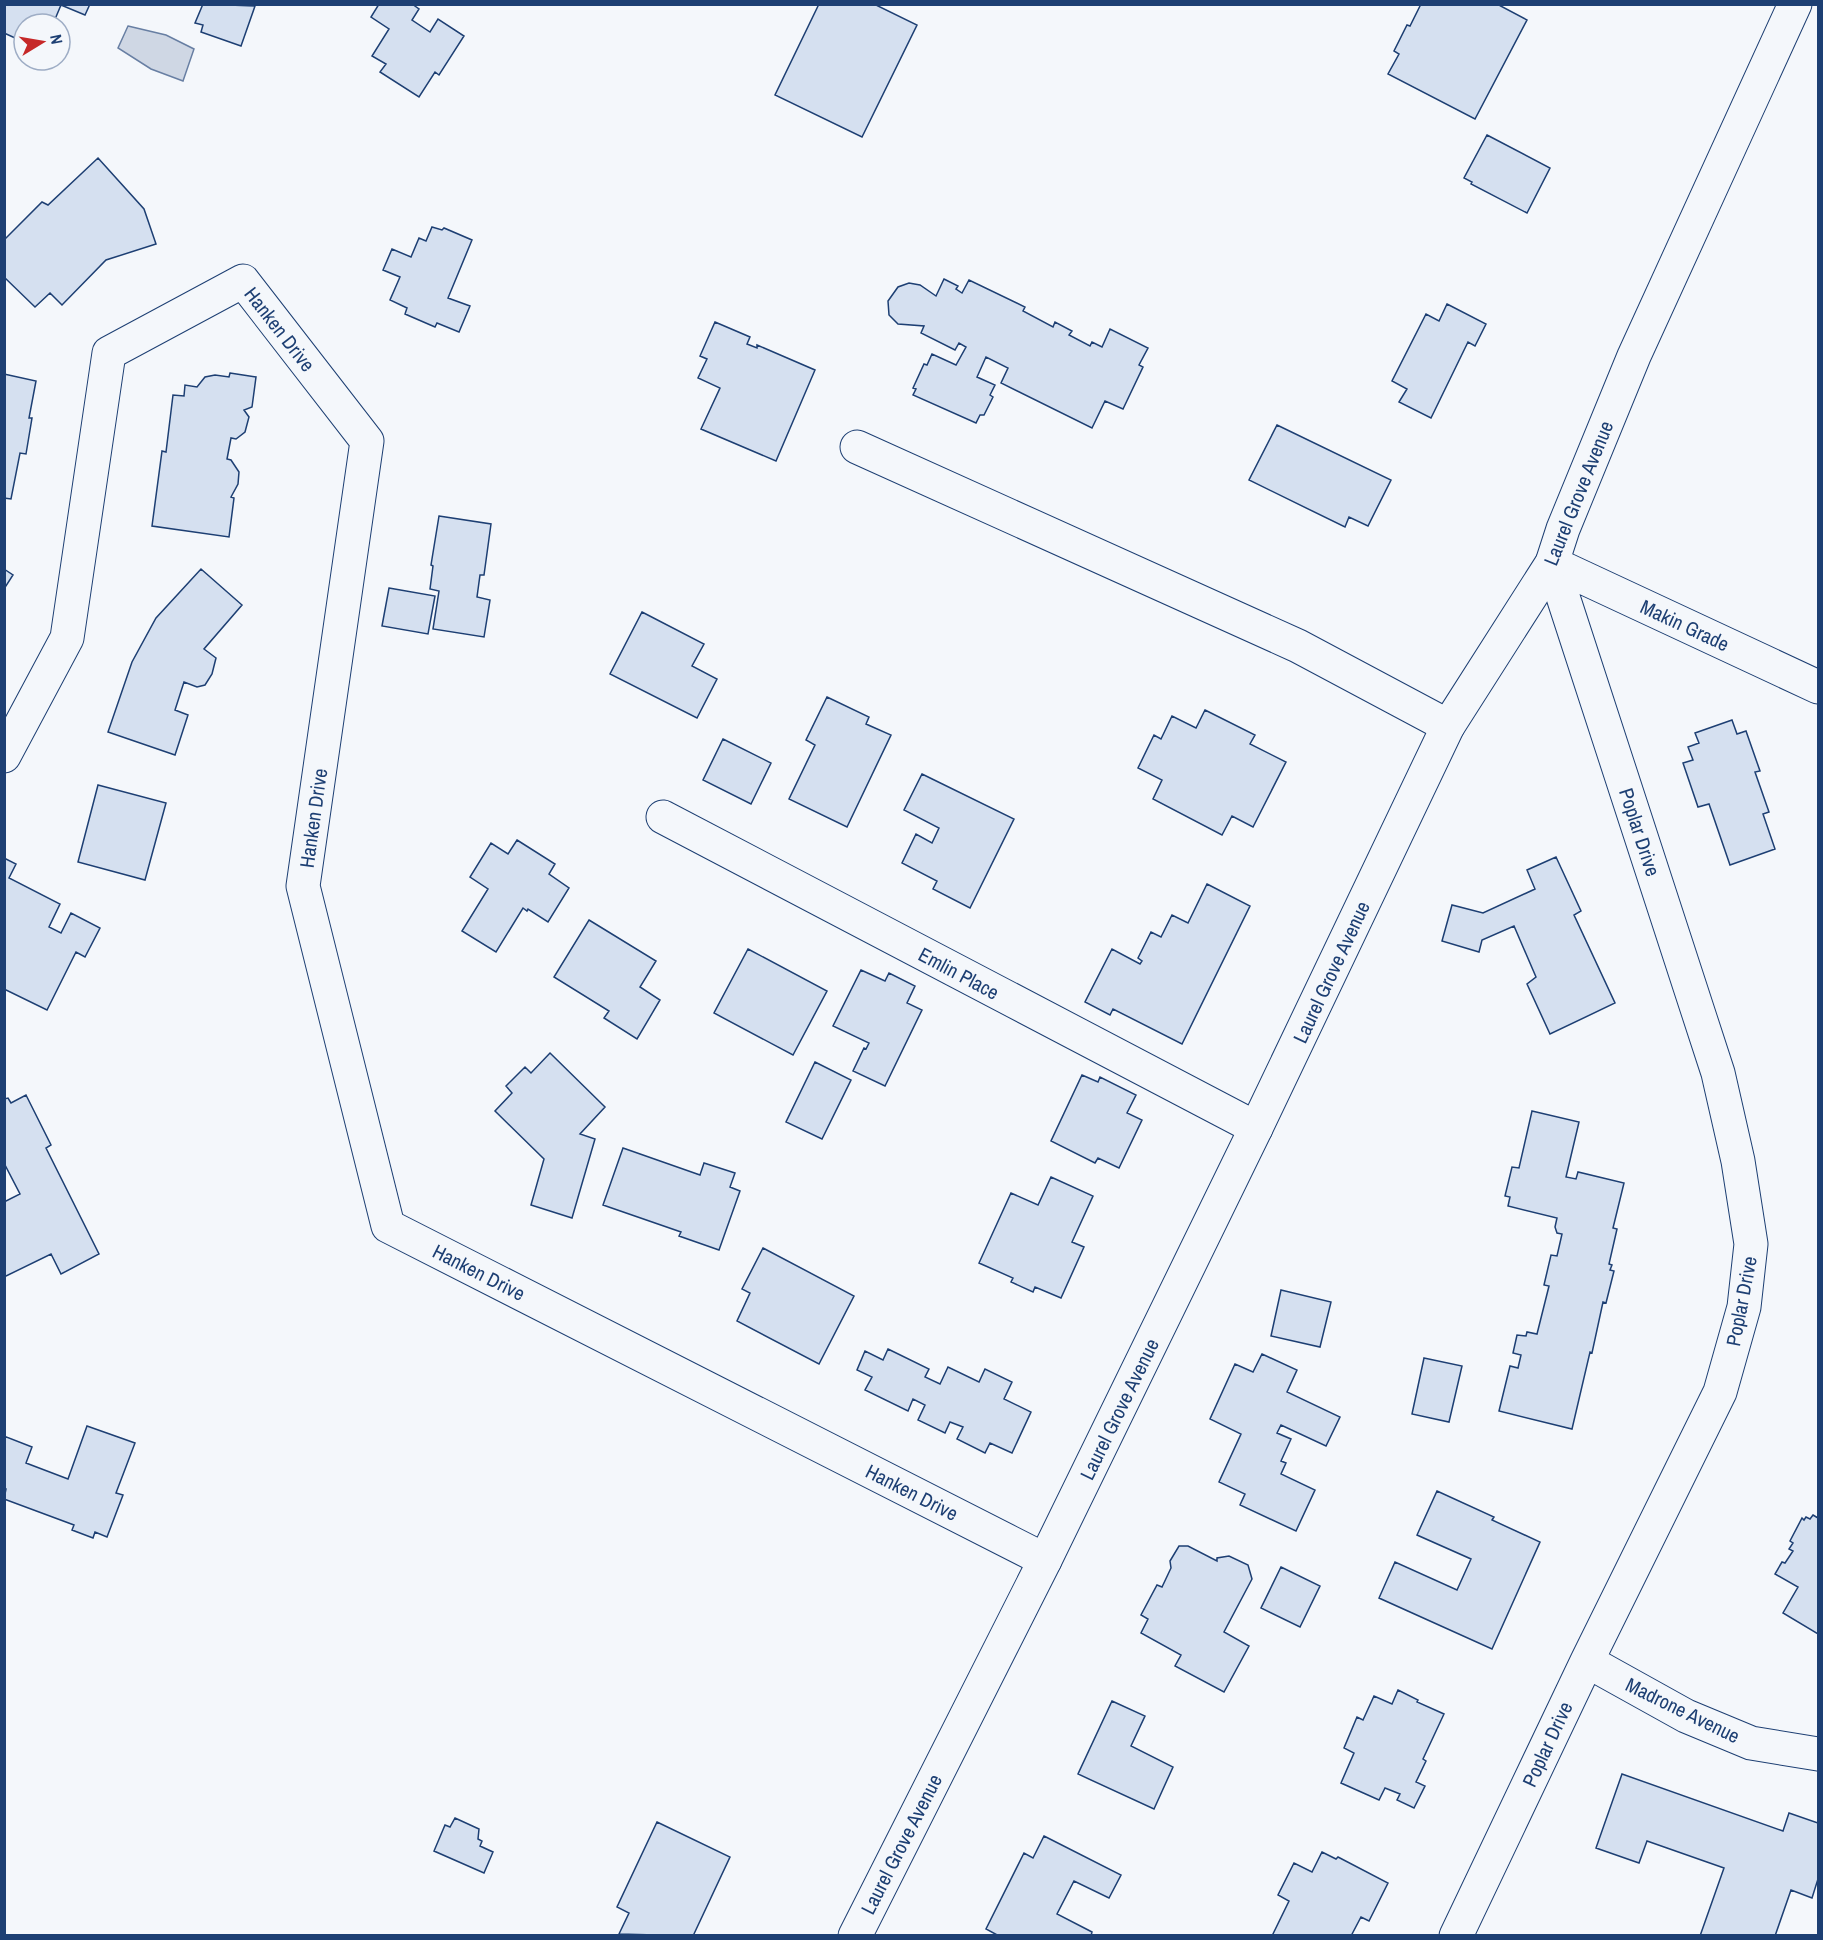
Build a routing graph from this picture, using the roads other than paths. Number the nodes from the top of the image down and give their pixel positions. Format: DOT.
graph roads {
  1 [pos="1795,4"];
  2 [pos="857,447"];
  3 [pos="1552,563"];
  4 [pos="1818,687"];
  5 [pos="1448,726"];
  6 [pos="4,756"];
  7 [pos="663,817"];
  8 [pos="1256,1128"];
  9 [pos="1045,1560"];
  10 [pos="1587,1661"];
  11 [pos="1818,1754"];
  12 [pos="855,1935"];
  13 [pos="1456,1935"];
  1 -- 3 [label="street, Laurel Grove Avenue"];
  2 -- 5 [label="street"];
  3 -- 4 [label="street, Makin Grade"];
  3 -- 5 [label="street, Laurel Grove Avenue"];
  3 -- 10 [label="street, Poplar Drive"];
  5 -- 8 [label="street, Laurel Grove Avenue"];
  6 -- 9 [label="street, Hanken Drive"];
  7 -- 8 [label="street, Emlin Place"];
  8 -- 9 [label="street, Laurel Grove Avenue"];
  9 -- 12 [label="street, Laurel Grove Avenue"];
  10 -- 11 [label="street, Madrone Avenue"];
  10 -- 13 [label="street, Poplar Drive"];
}
